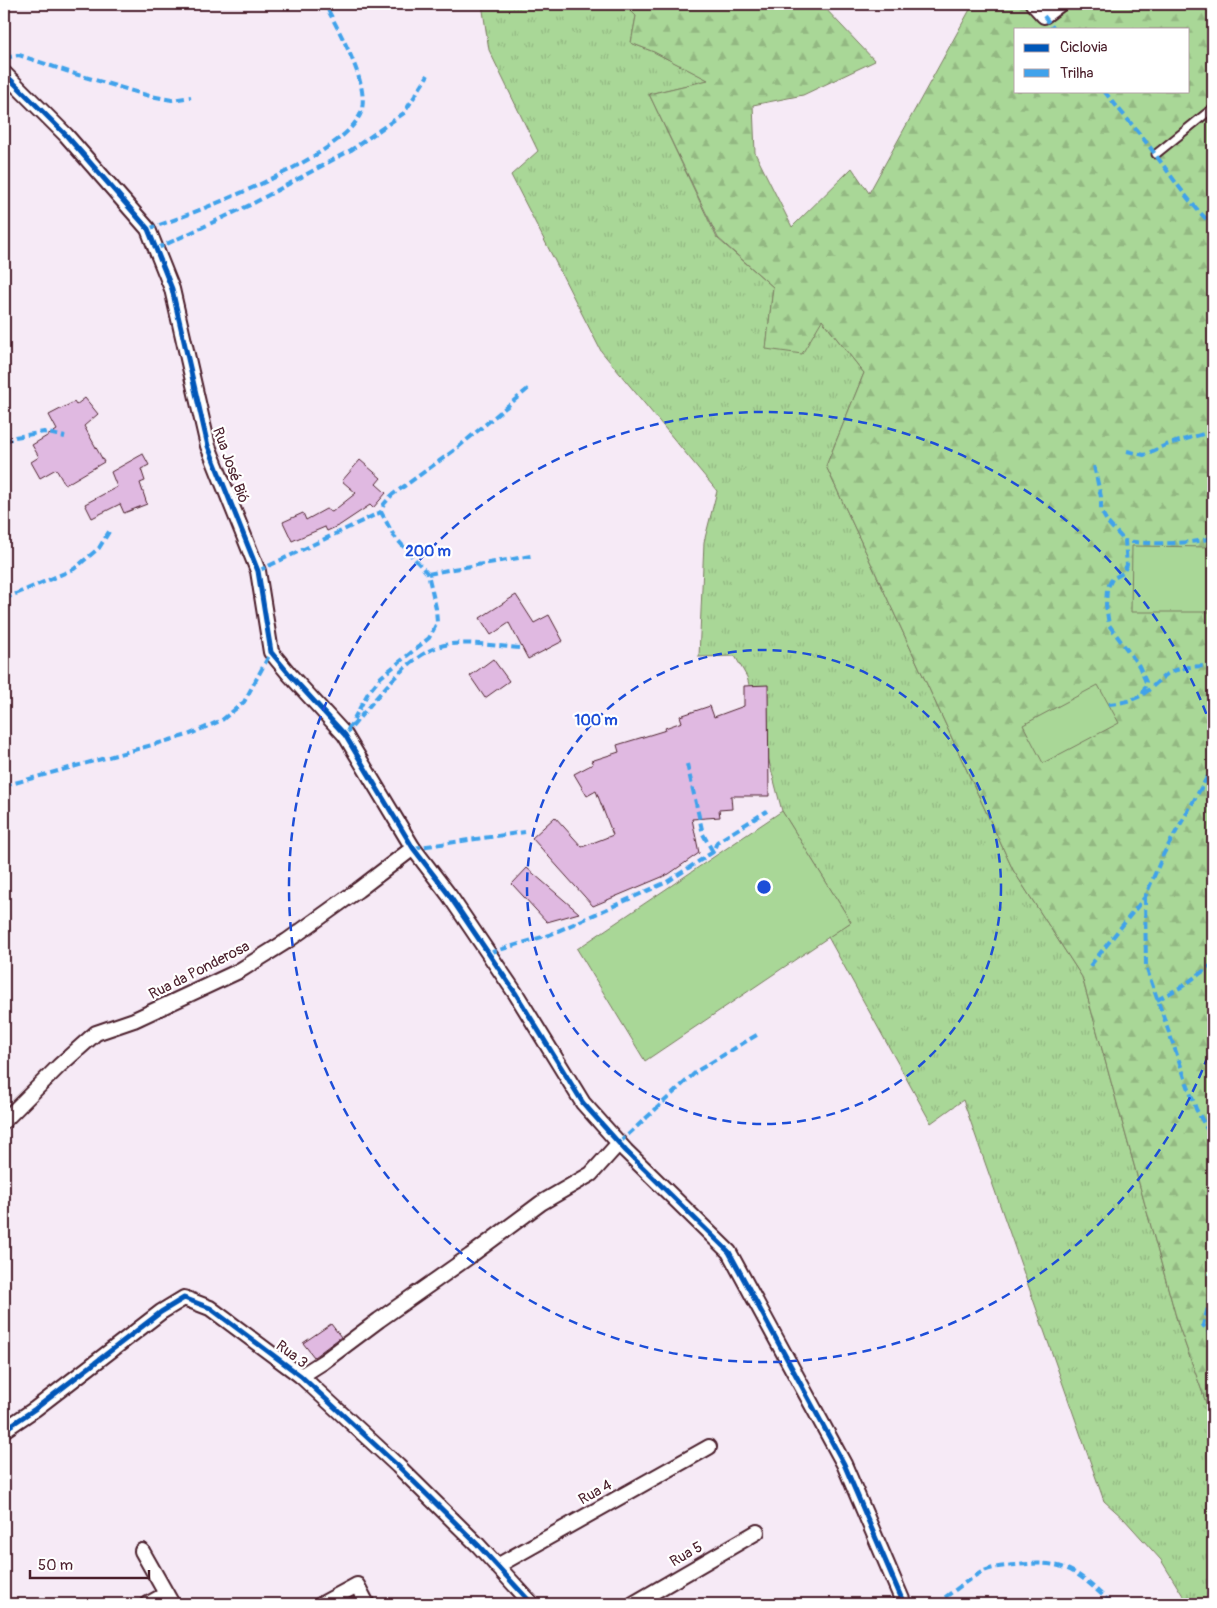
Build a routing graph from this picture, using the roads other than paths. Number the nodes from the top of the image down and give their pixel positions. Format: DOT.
graph roads {
  1 [pos="1033,4"];
  2 [pos="1060,4"];
  3 [pos="4,73"];
  4 [pos="1213,108"];
  5 [pos="1156,154"];
  6 [pos="413,848"];
  7 [pos="4,1121"];
  8 [pos="619,1143"];
  9 [pos="301,1376"];
  10 [pos="4,1430"];
  11 [pos="709,1447"];
  12 [pos="757,1532"];
  13 [pos="142,1551"];
  14 [pos="497,1566"];
  15 [pos="169,1599"];
  16 [pos="148,1604"];
  17 [pos="322,1604"];
  18 [pos="366,1604"];
  19 [pos="532,1604"];
  20 [pos="633,1604"];
  21 [pos="904,1604"];
  1 -- 2 [label="street"];
  3 -- 6 [label="street, Rua José Bió"];
  4 -- 5 [label="lane"];
  6 -- 7 [label="street, Rua da Ponderosa"];
  6 -- 8 [label="street, Rua José Bió"];
  8 -- 9 [label="street"];
  8 -- 21 [label="street, Rua José Bió"];
  9 -- 10 [label="street, Rua 3"];
  9 -- 14 [label="street, Rua 3"];
  11 -- 14 [label="street, Rua 4"];
  12 -- 20 [label="street, Rua 5"];
  13 -- 15 [label="street"];
  14 -- 19 [label="street, Rua 3"];
  15 -- 16 [label="street"];
  17 -- 18 [label="street"];
}
